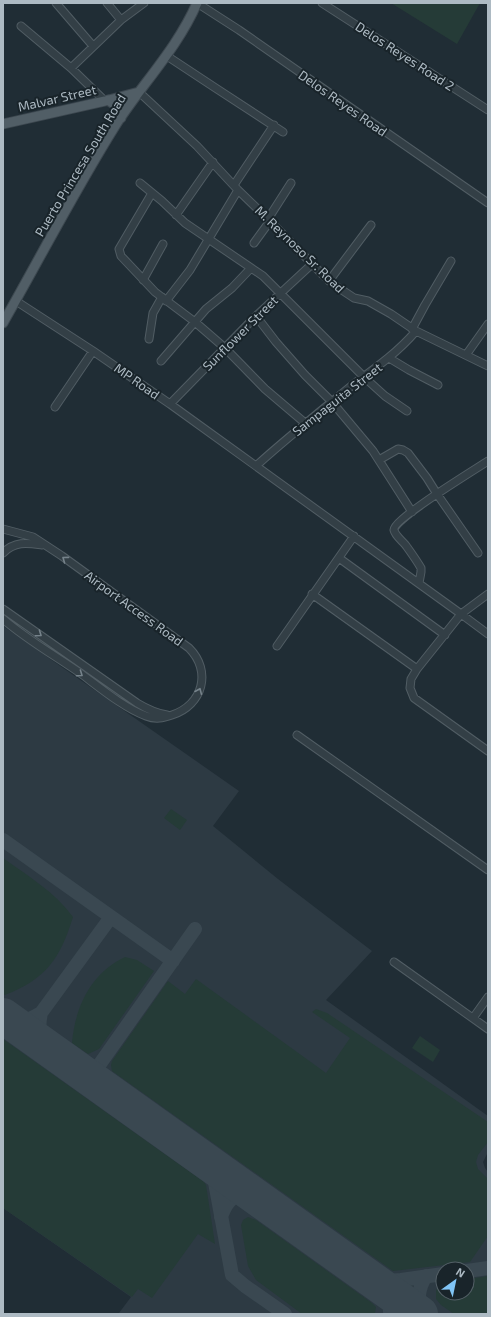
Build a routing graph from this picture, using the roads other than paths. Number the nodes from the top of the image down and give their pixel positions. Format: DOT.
graph roads {
  1 [pos="56,3"];
  2 [pos="107,3"];
  3 [pos="144,3"];
  4 [pos="197,3"];
  5 [pos="322,3"];
  6 [pos="121,20"];
  7 [pos="21,26"];
  8 [pos="93,46"];
  9 [pos="167,56"];
  10 [pos="71,68"];
  11 [pos="139,92"];
  12 [pos="106,100"];
  13 [pos="488,110"];
  14 [pos="121,118"];
  15 [pos="3,124"];
  16 [pos="274,125"];
  17 [pos="283,132"];
  18 [pos="212,162"];
  19 [pos="140,183"];
  20 [pos="291,183"];
  21 [pos="236,187"];
  22 [pos="152,193"];
  23 [pos="488,203"];
  24 [pos="176,215"];
  25 [pos="269,220"];
  26 [pos="371,225"];
  27 [pos="208,238"];
  28 [pos="254,242"];
  29 [pos="163,244"];
  30 [pos="450,261"];
  31 [pos="312,264"];
  32 [pos="251,268"];
  33 [pos="143,280"];
  34 [pos="329,281"];
  35 [pos="281,293"];
  36 [pos="164,299"];
  37 [pos="16,301"];
  38 [pos="256,316"];
  39 [pos="195,322"];
  40 [pos="3,324"];
  41 [pos="488,324"];
  42 [pos="414,330"];
  43 [pos="149,339"];
  44 [pos="225,348"];
  45 [pos="93,351"];
  46 [pos="466,355"];
  47 [pos="389,358"];
  48 [pos="161,361"];
  49 [pos="488,366"];
  50 [pos="364,377"];
  51 [pos="438,385"];
  52 [pos="332,402"];
  53 [pos="170,404"];
  54 [pos="55,407"];
  55 [pos="407,411"];
  56 [pos="305,423"];
  57 [pos="379,460"];
  58 [pos="488,461"];
  59 [pos="256,466"];
  60 [pos="437,494"];
  61 [pos="412,512"];
  62 [pos="3,529"];
  63 [pos="354,536"];
  64 [pos="46,546"];
  65 [pos="3,553"];
  66 [pos="478,553"];
  67 [pos="338,558"];
  68 [pos="419,583"];
  69 [pos="312,594"];
  70 [pos="488,594"];
  71 [pos="4,609"];
  72 [pos="461,614"];
  73 [pos="3,618"];
  74 [pos="488,634"];
  75 [pos="445,635"];
  76 [pos="277,646"];
  77 [pos="417,669"];
  78 [pos="171,715"];
  79 [pos="297,735"];
  80 [pos="488,752"];
  81 [pos="488,870"];
  82 [pos="394,962"];
  83 [pos="488,998"];
  84 [pos="473,1018"];
  85 [pos="488,1029"];
  1 -- 8 [label="street"];
  2 -- 6 [label="street"];
  3 -- 6 [label="street"];
  4 -- 9 [label="main road, Puerto Princesa South Road"];
  4 -- 23 [label="street, Delos Reyes Road"];
  5 -- 13 [label="street, Delos Reyes Road 2"];
  6 -- 8 [label="street"];
  7 -- 10 [label="street"];
  8 -- 10 [label="street"];
  9 -- 11 [label="main road, Puerto Princesa South Road"];
  9 -- 16 [label="street"];
  10 -- 12 [label="street"];
  11 -- 12 [label="main road, Malvar Street"];
  11 -- 14 [label="main road, Puerto Princesa South Road"];
  11 -- 18 [label="street, M. Reynoso Sr. Road"];
  12 -- 14 [label="main road"];
  12 -- 15 [label="main road, Malvar Street"];
  14 -- 37 [label="main road, Puerto Princesa South Road"];
  16 -- 17 [label="street"];
  16 -- 21 [label="street"];
  18 -- 21 [label="street, M. Reynoso Sr. Road"];
  18 -- 24 [label="street"];
  19 -- 22 [label="street"];
  20 -- 25 [label="street"];
  21 -- 25 [label="street, M. Reynoso Sr. Road"];
  21 -- 27 [label="street"];
  22 -- 24 [label="street"];
  22 -- 33 [label="street"];
  24 -- 27 [label="street"];
  25 -- 28 [label="street"];
  25 -- 31 [label="street, M. Reynoso Sr. Road"];
  26 -- 34 [label="street"];
  27 -- 32 [label="street"];
  27 -- 36 [label="street"];
  29 -- 33 [label="street"];
  30 -- 42 [label="street, Sampaguita Street"];
  31 -- 34 [label="street, M. Reynoso Sr. Road"];
  31 -- 35 [label="street, Sunflower Street"];
  32 -- 35 [label="street"];
  32 -- 39 [label="street"];
  33 -- 36 [label="street"];
  34 -- 42 [label="street, M. Reynoso Sr. Road"];
  35 -- 38 [label="street, Sunflower Street"];
  35 -- 50 [label="street"];
  36 -- 39 [label="street"];
  36 -- 43 [label="street"];
  37 -- 40 [label="main road, Puerto Princesa South Road"];
  37 -- 45 [label="street, MP Road"];
  38 -- 44 [label="street, Sunflower Street"];
  38 -- 52 [label="street"];
  39 -- 44 [label="street"];
  39 -- 48 [label="street"];
  41 -- 46 [label="street"];
  42 -- 46 [label="street, M. Reynoso Sr. Road"];
  42 -- 47 [label="street, Sampaguita Street"];
  44 -- 53 [label="street, Sunflower Street"];
  44 -- 56 [label="street"];
  45 -- 53 [label="street, MP Road"];
  45 -- 54 [label="street"];
  46 -- 49 [label="street, M. Reynoso Sr. Road"];
  47 -- 50 [label="street, Sampaguita Street"];
  47 -- 51 [label="street"];
  50 -- 52 [label="street, Sampaguita Street"];
  50 -- 55 [label="street"];
  52 -- 56 [label="street, Sampaguita Street"];
  52 -- 57 [label="street"];
  53 -- 59 [label="street, MP Road"];
  56 -- 59 [label="street, Sampaguita Street"];
  57 -- 60 [label="street"];
  57 -- 61 [label="street"];
  58 -- 60 [label="street"];
  59 -- 63 [label="street, MP Road"];
  60 -- 61 [label="street"];
  60 -- 66 [label="street"];
  61 -- 68 [label="street"];
  62 -- 64 [label="street, Airport Access Road"];
  63 -- 67 [label="street"];
  63 -- 68 [label="street, MP Road"];
  64 -- 65 [label="street"];
  78 -- 64 [label="street, Airport Access Road, one-way"];
  67 -- 69 [label="street"];
  67 -- 75 [label="street"];
  68 -- 72 [label="street, MP Road"];
  69 -- 76 [label="street"];
  69 -- 77 [label="street"];
  70 -- 72 [label="street"];
  71 -- 78 [label="street, one-way"];
  72 -- 74 [label="street, MP Road"];
  72 -- 75 [label="street"];
  73 -- 78 [label="street, Airport Access Road, one-way"];
  75 -- 77 [label="street"];
  77 -- 80 [label="street"];
  79 -- 81 [label="street"];
  82 -- 84 [label="street"];
  83 -- 84 [label="street"];
  84 -- 85 [label="street"];
}
